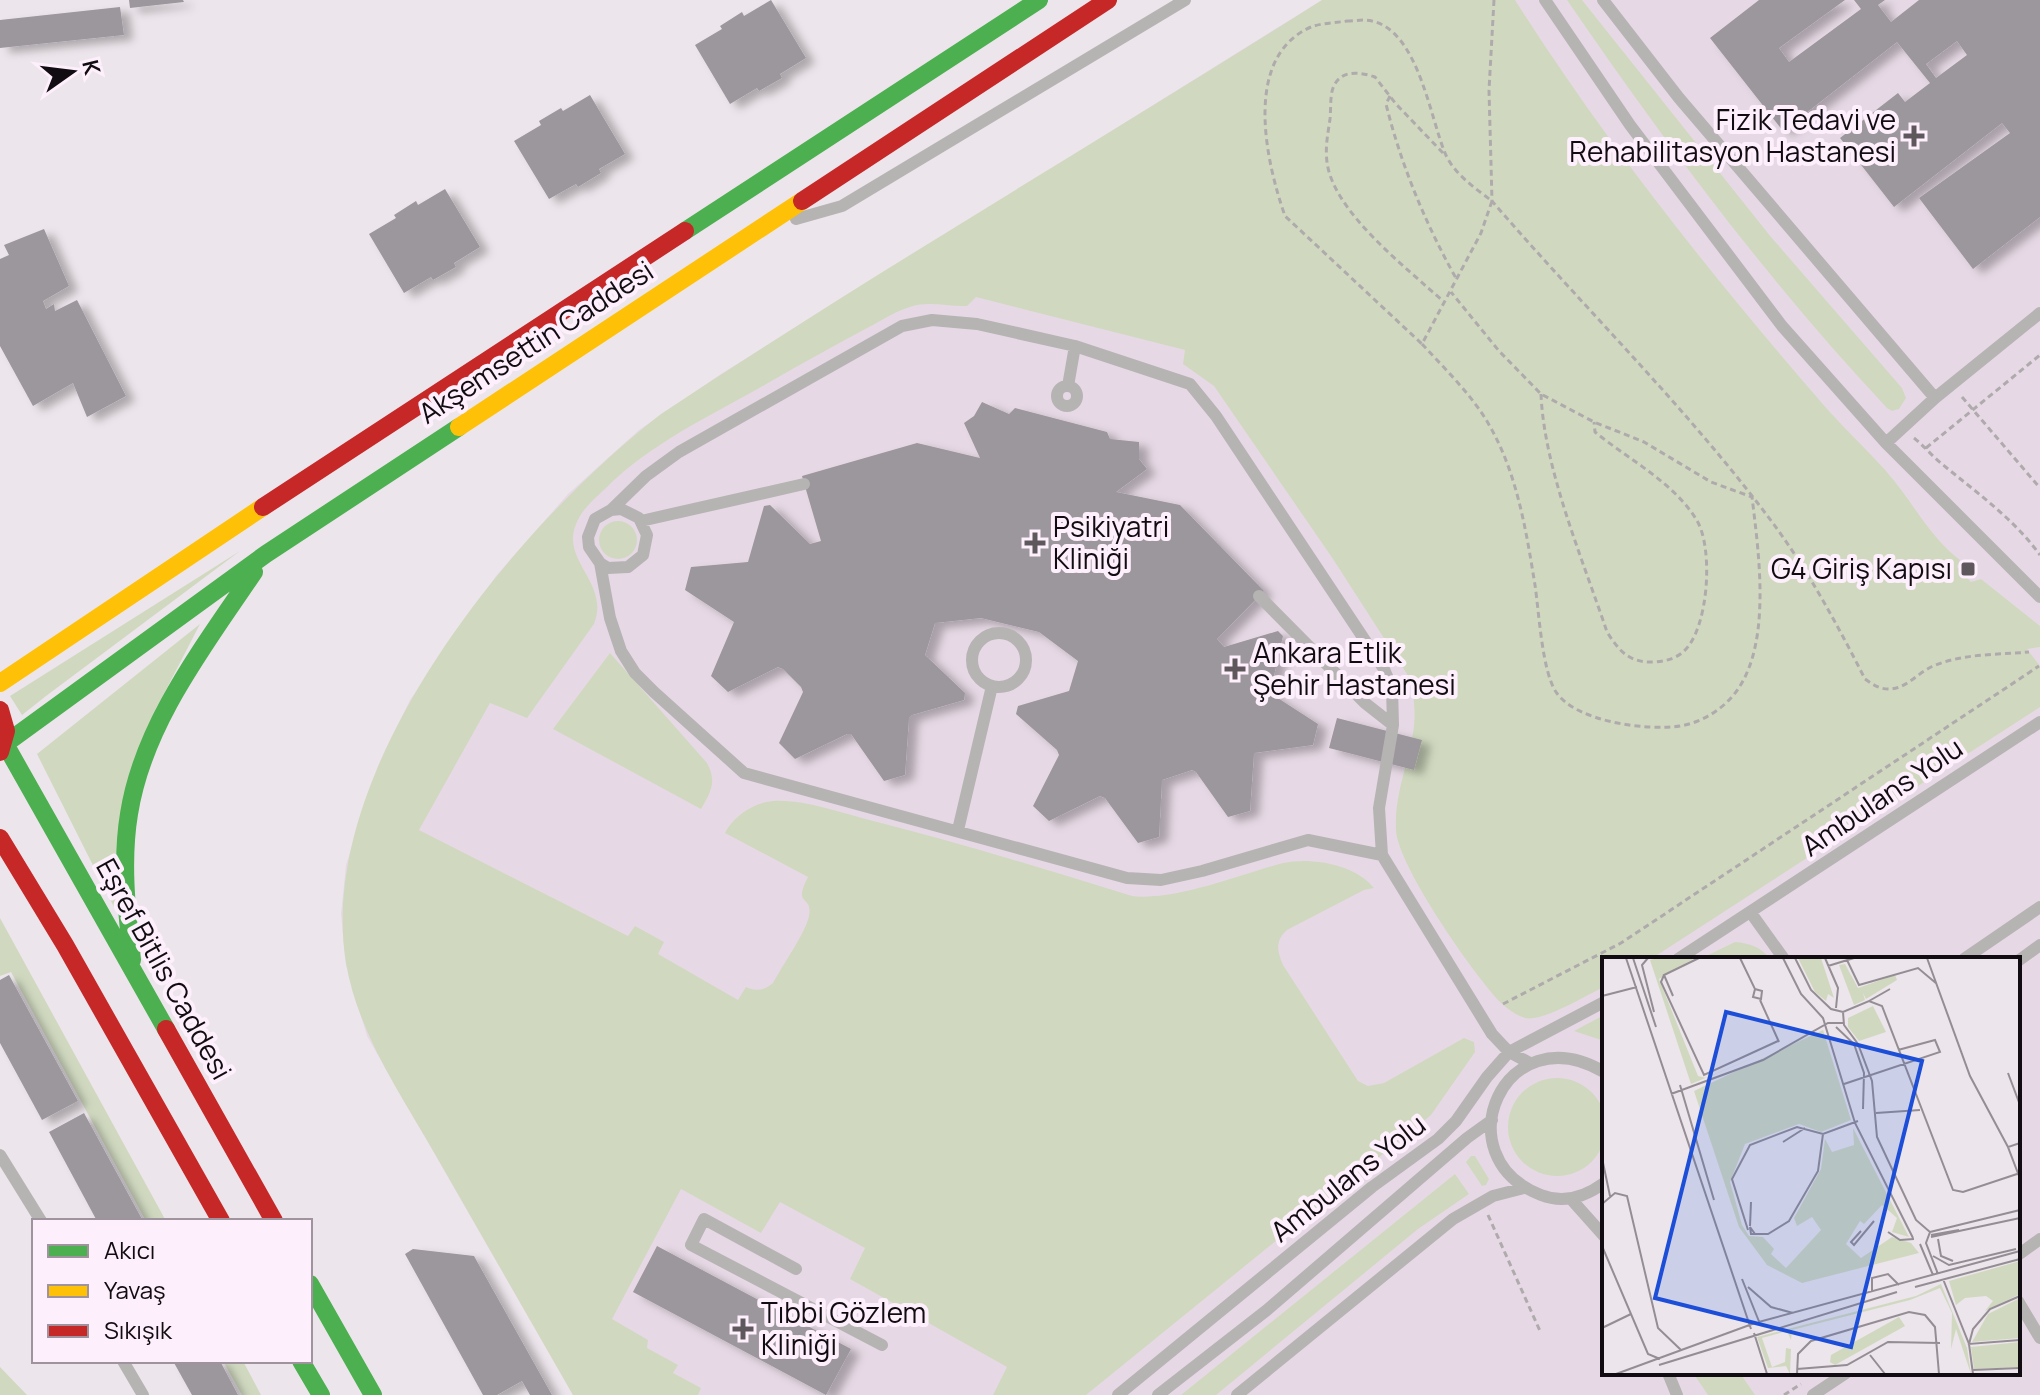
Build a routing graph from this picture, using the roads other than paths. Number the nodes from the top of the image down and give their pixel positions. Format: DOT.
graph roads {
  1 [pos="1039,0"];
  2 [pos="1108,0"];
  3 [pos="1185,0"];
  4 [pos="1545,0"];
  5 [pos="1603,0"];
  6 [pos="758,229"];
  7 [pos="2040,313"];
  8 [pos="1075,346"];
  9 [pos="1068,386"];
  10 [pos="1935,398"];
  11 [pos="1886,443"];
  12 [pos="804,484"];
  13 [pos="611,510"];
  14 [pos="641,521"];
  15 [pos="266,554"];
  16 [pos="600,563"];
  17 [pos="1259,596"];
  18 [pos="2040,597"];
  19 [pos="0,683"];
  20 [pos="992,686"];
  21 [pos="0,710"];
  22 [pos="2040,722"];
  23 [pos="1393,725"];
  24 [pos="2,748"];
  25 [pos="958,830"];
  26 [pos="0,838"];
  27 [pos="1382,855"];
  28 [pos="2040,907"];
  29 [pos="1751,913"];
  30 [pos="2040,945"];
  31 [pos="1681,957"];
  32 [pos="1783,957"];
  33 [pos="1967,957"];
  34 [pos="2020,960"];
  35 [pos="133,972"];
  36 [pos="1602,1003"];
  37 [pos="1509,1052"];
  38 [pos="1530,1063"];
  39 [pos="1602,1071"];
  40 [pos="1492,1120"];
  41 [pos="0,1155"];
  42 [pos="1602,1184"];
  43 [pos="1524,1188"];
  44 [pos="1571,1199"];
  45 [pos="40,1219"];
  46 [pos="220,1219"];
  47 [pos="273,1219"];
  48 [pos="1602,1234"];
  49 [pos="2040,1239"];
  50 [pos="2020,1254"];
  51 [pos="796,1269"];
  52 [pos="312,1288"];
  53 [pos="2020,1304"];
  54 [pos="2040,1338"];
  55 [pos="882,1345"];
  56 [pos="124,1363"];
  57 [pos="302,1363"];
  58 [pos="1669,1375"];
  59 [pos="1843,1375"];
  60 [pos="143,1395"];
  61 [pos="321,1395"];
  62 [pos="373,1395"];
  63 [pos="1118,1395"];
  64 [pos="1158,1395"];
  65 [pos="1237,1395"];
  66 [pos="1677,1395"];
  67 [pos="1813,1395"];
  1 -- 19 [label="main road, Akşemsettin Caddesi"];
  2 -- 6 [label="main road, Akşemsettin Caddesi"];
  3 -- 6 [label="lane"];
  4 -- 11 [label="lane"];
  5 -- 10 [label="lane"];
  6 -- 15 [label="main road, Akşemsettin Caddesi"];
  7 -- 10 [label="lane"];
  8 -- 9 [label="lane"];
  8 -- 13 [label="lane"];
  8 -- 23 [label="lane"];
  10 -- 11 [label="lane"];
  11 -- 18 [label="lane"];
  12 -- 14 [label="lane"];
  13 -- 14 [label="lane"];
  13 -- 16 [label="lane"];
  14 -- 16 [label="lane"];
  15 -- 24 [label="main road, Akşemsettin Caddesi"];
  15 -- 35 [label="main road"];
  16 -- 25 [label="lane"];
  17 -- 23 [label="lane"];
  20 -- 20 [label="lane"];
  20 -- 25 [label="lane"];
  21 -- 24 [label="main road, Eşref Bitlis Caddesi"];
  22 -- 29 [label="lane, Ambulans Yolu"];
  23 -- 27 [label="lane"];
  24 -- 35 [label="main road, Eşref Bitlis Caddesi"];
  25 -- 27 [label="lane"];
  26 -- 46 [label="main road"];
  27 -- 37 [label="lane"];
  28 -- 33 [label="lane"];
  29 -- 31 [label="lane, Ambulans Yolu"];
  29 -- 32 [label="lane"];
  30 -- 34 [label="lane"];
  35 -- 47 [label="main road, Eşref Bitlis Caddesi"];
  36 -- 37 [label="lane, Ambulans Yolu"];
  37 -- 38 [label="lane"];
  37 -- 63 [label="lane, Ambulans Yolu"];
  38 -- 39 [label="lane"];
  38 -- 40 [label="lane"];
  40 -- 43 [label="lane"];
  40 -- 64 [label="lane"];
  41 -- 45 [label="lane"];
  42 -- 44 [label="lane"];
  43 -- 44 [label="lane"];
  43 -- 65 [label="lane"];
  44 -- 48 [label="lane"];
  49 -- 50 [label="lane"];
  51 -- 55 [label="lane"];
  52 -- 62 [label="main road"];
  53 -- 54 [label="lane"];
  56 -- 60 [label="lane"];
  57 -- 61 [label="main road"];
  58 -- 66 [label="lane"];
  59 -- 67 [label="lane"];
}
